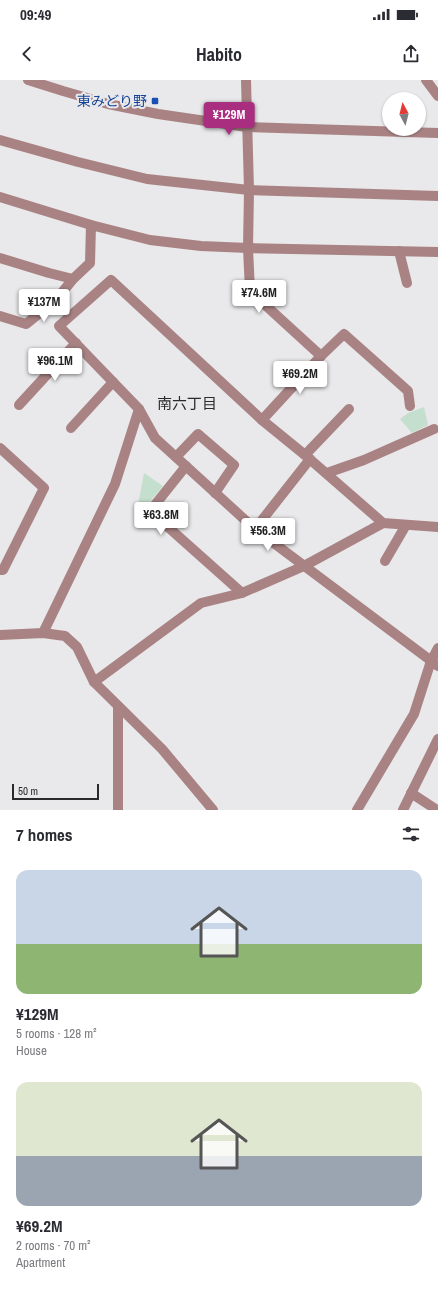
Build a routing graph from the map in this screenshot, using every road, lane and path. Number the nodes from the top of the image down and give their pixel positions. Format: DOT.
graph roads {
  1 [pos="28,80"];
  2 [pos="246,80"];
  3 [pos="426,80"];
  4 [pos="438,96"];
  5 [pos="247,127"];
  6 [pos="438,133"];
  7 [pos="0,140"];
  8 [pos="249,190"];
  9 [pos="438,196"];
  10 [pos="0,197"];
  11 [pos="91,225"];
  12 [pos="248,248"];
  13 [pos="399,251"];
  14 [pos="438,252"];
  15 [pos="0,258"];
  16 [pos="73,279"];
  17 [pos="407,283"];
  18 [pos="0,316"];
  19 [pos="76,343"];
  20 [pos="321,356"];
  21 [pos="113,382"];
  22 [pos="18,405"];
  23 [pos="410,406"];
  24 [pos="139,409"];
  25 [pos="349,409"];
  26 [pos="262,420"];
  27 [pos="71,428"];
  28 [pos="434,429"];
  29 [pos="0,448"];
  30 [pos="176,457"];
  31 [pos="308,457"];
  32 [pos="186,466"];
  33 [pos="326,473"];
  34 [pos="215,493"];
  35 [pos="383,523"];
  36 [pos="406,525"];
  37 [pos="438,527"];
  38 [pos="255,529"];
  39 [pos="385,561"];
  40 [pos="304,566"];
  41 [pos="0,570"];
  42 [pos="242,593"];
  43 [pos="43,633"];
  44 [pos="0,635"];
  45 [pos="438,648"];
  46 [pos="435,664"];
  47 [pos="94,682"];
  48 [pos="118,706"];
  49 [pos="438,739"];
  50 [pos="411,793"];
  51 [pos="118,810"];
  52 [pos="214,810"];
  53 [pos="357,810"];
  54 [pos="403,810"];
  55 [pos="437,810"];
  1 -- 5 [label="street"];
  2 -- 5 [label="street"];
  3 -- 4 [label="street"];
  5 -- 6 [label="street"];
  5 -- 8 [label="street"];
  7 -- 8 [label="street"];
  8 -- 9 [label="street"];
  8 -- 12 [label="street"];
  10 -- 11 [label="street"];
  11 -- 12 [label="street"];
  11 -- 16 [label="street"];
  12 -- 13 [label="street"];
  12 -- 20 [label="street"];
  13 -- 14 [label="street"];
  13 -- 17 [label="street"];
  15 -- 16 [label="street"];
  16 -- 18 [label="street"];
  19 -- 21 [label="street"];
  19 -- 22 [label="street"];
  19 -- 26 [label="street"];
  20 -- 23 [label="street"];
  20 -- 26 [label="street"];
  21 -- 24 [label="street"];
  21 -- 27 [label="street"];
  24 -- 30 [label="street"];
  24 -- 43 [label="street"];
  25 -- 31 [label="street"];
  26 -- 31 [label="street"];
  28 -- 33 [label="street"];
  29 -- 41 [label="street"];
  30 -- 32 [label="street"];
  30 -- 34 [label="street"];
  31 -- 33 [label="street"];
  31 -- 38 [label="street"];
  32 -- 34 [label="street"];
  32 -- 42 [label="street"];
  33 -- 35 [label="street"];
  34 -- 38 [label="street"];
  35 -- 36 [label="street"];
  35 -- 40 [label="street"];
  36 -- 37 [label="street"];
  36 -- 39 [label="street"];
  38 -- 40 [label="street"];
  40 -- 42 [label="street"];
  40 -- 46 [label="street"];
  42 -- 47 [label="street"];
  43 -- 44 [label="street"];
  43 -- 47 [label="street"];
  45 -- 46 [label="street"];
  46 -- 53 [label="street"];
  47 -- 48 [label="street"];
  48 -- 51 [label="street"];
  48 -- 52 [label="street"];
  49 -- 50 [label="street"];
  50 -- 54 [label="street"];
  50 -- 55 [label="street"];
}
